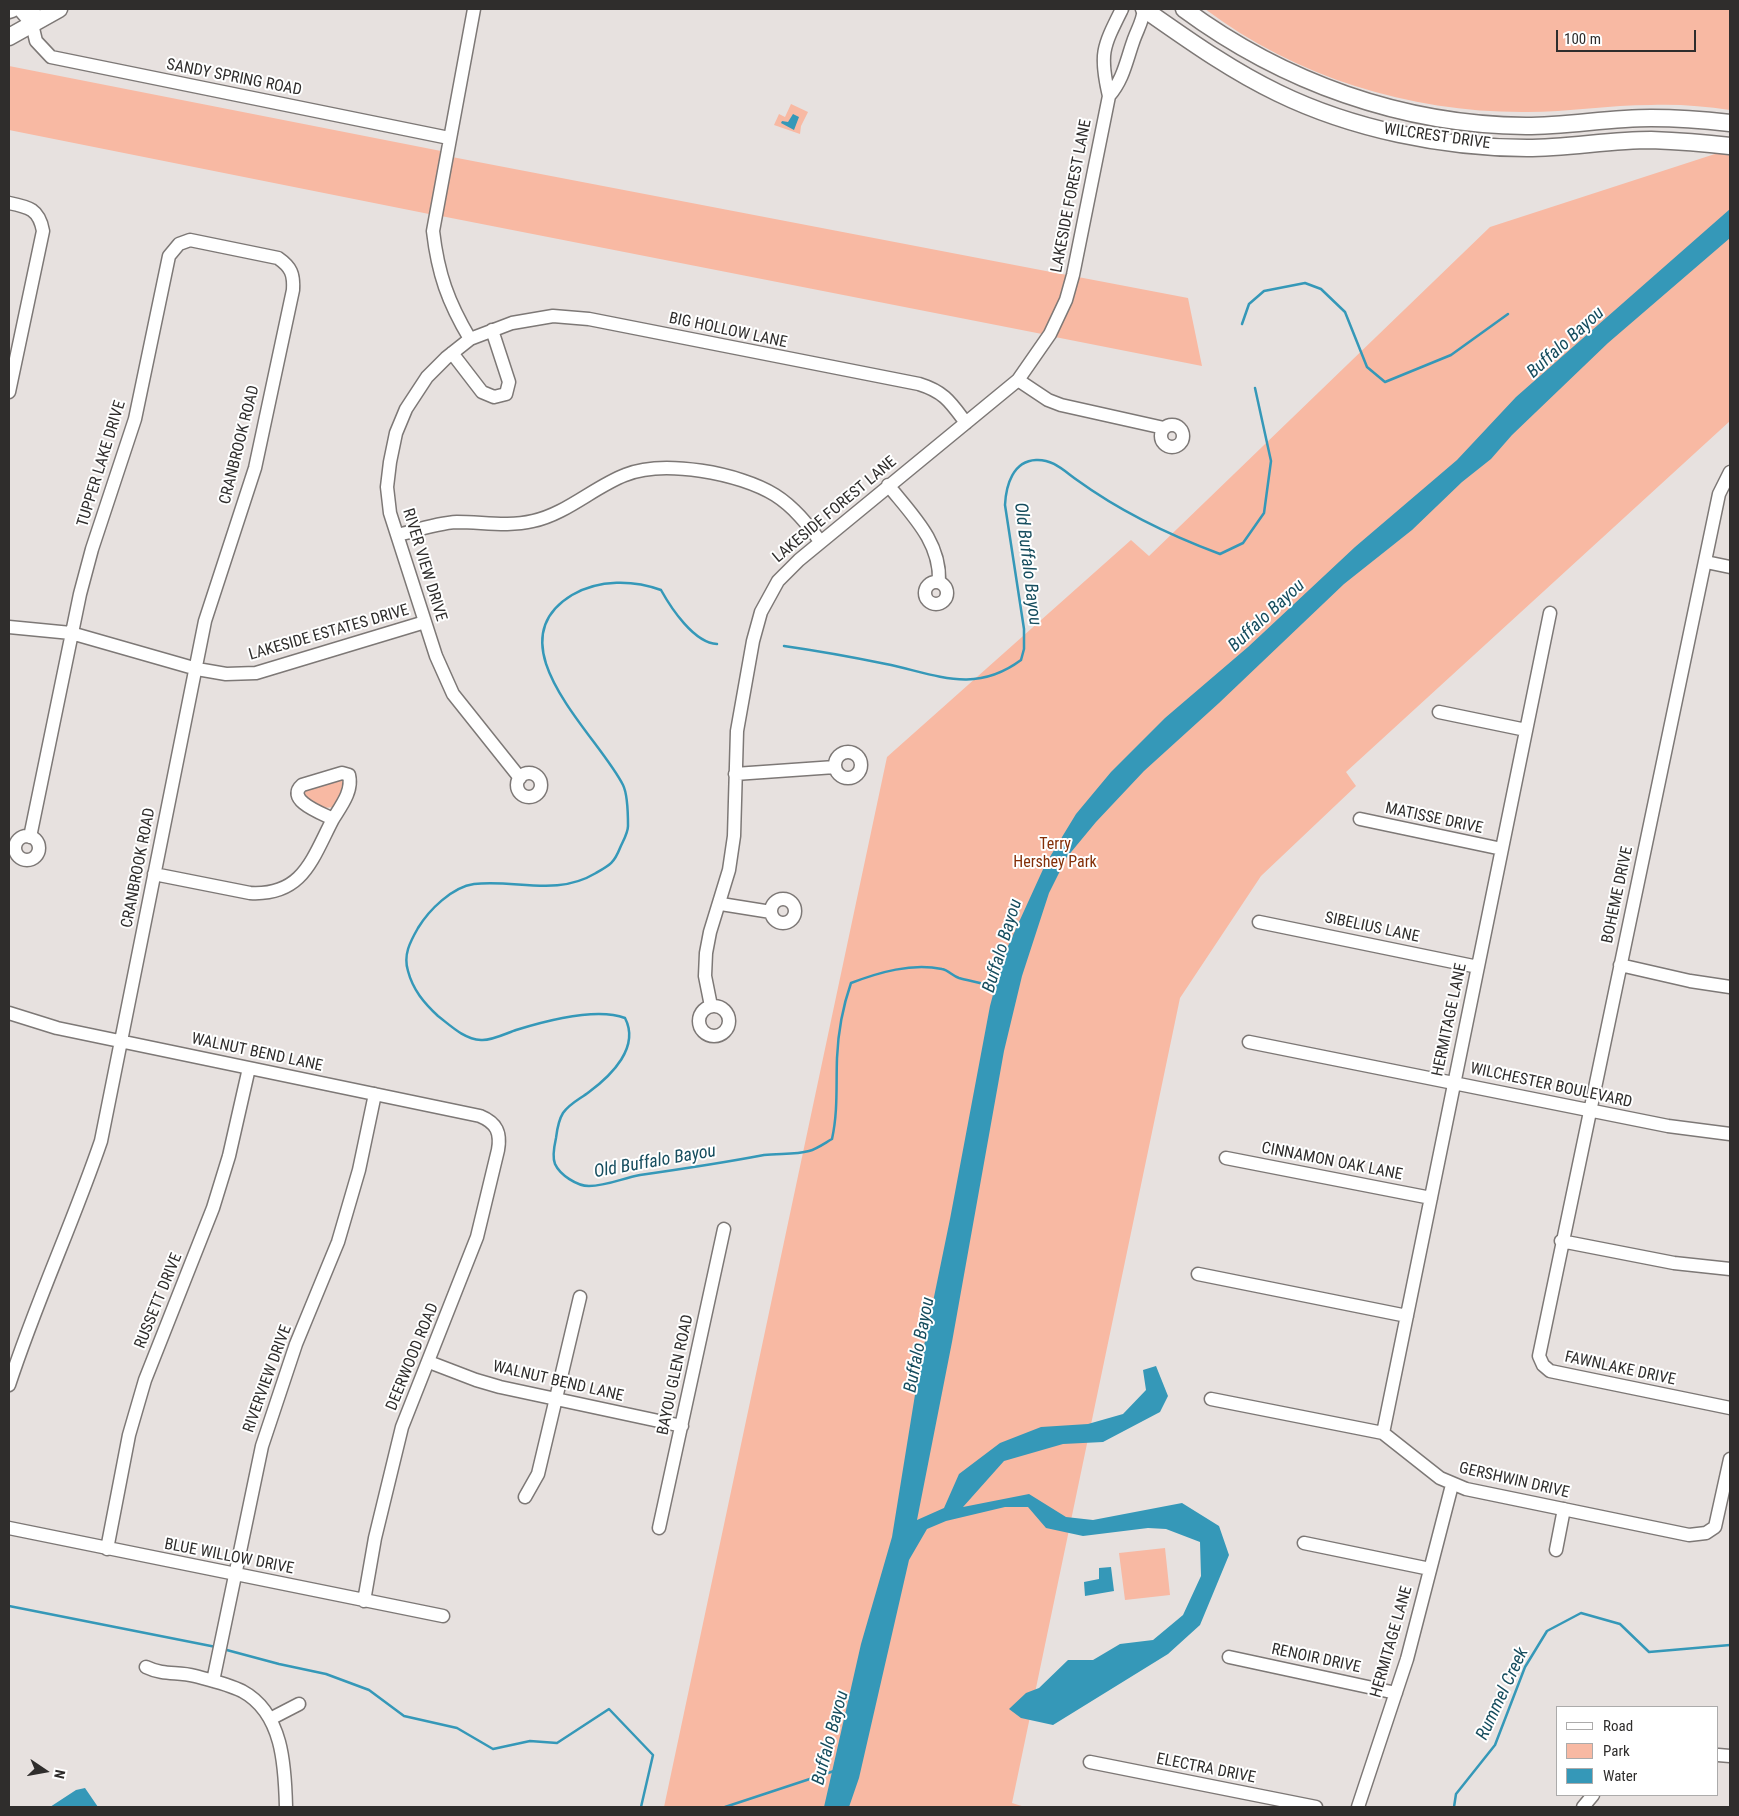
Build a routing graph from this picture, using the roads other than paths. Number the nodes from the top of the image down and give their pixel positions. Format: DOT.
graph roads {
  1 [pos="19,9"];
  2 [pos="59,9"];
  3 [pos="474,9"];
  4 [pos="1122,9"];
  5 [pos="1144,9"];
  6 [pos="1184,9"];
  7 [pos="33,16"];
  8 [pos="9,37"];
  9 [pos="1109,96"];
  10 [pos="1673,119"];
  11 [pos="1730,123"];
  12 [pos="449,138"];
  13 [pos="1672,142"];
  14 [pos="1730,146"];
  15 [pos="9,203"];
  16 [pos="492,330"];
  17 [pos="470,339"];
  18 [pos="280,352"];
  19 [pos="452,353"];
  20 [pos="1018,380"];
  21 [pos="9,392"];
  22 [pos="966,423"];
  23 [pos="1164,428"];
  24 [pos="1730,472"];
  25 [pos="888,485"];
  26 [pos="398,535"];
  27 [pos="820,541"];
  28 [pos="1706,562"];
  29 [pos="1730,567"];
  30 [pos="939,582"];
  31 [pos="1550,613"];
  32 [pos="425,622"];
  33 [pos="9,627"];
  34 [pos="71,633"];
  35 [pos="197,670"];
  36 [pos="1439,712"];
  37 [pos="1526,730"];
  38 [pos="835,767"];
  39 [pos="735,774"];
  40 [pos="520,778"];
  41 [pos="333,819"];
  42 [pos="1360,820"];
  43 [pos="30,837"];
  44 [pos="1502,850"];
  45 [pos="154,874"];
  46 [pos="720,904"];
  47 [pos="771,912"];
  48 [pos="1259,922"];
  49 [pos="1620,965"];
  50 [pos="1478,966"];
  51 [pos="1730,986"];
  52 [pos="710,1006"];
  53 [pos="9,1013"];
  54 [pos="121,1042"];
  55 [pos="1249,1042"];
  56 [pos="249,1068"];
  57 [pos="1454,1083"];
  58 [pos="375,1094"];
  59 [pos="1589,1111"];
  60 [pos="497,1128"];
  61 [pos="1730,1134"];
  62 [pos="1226,1158"];
  63 [pos="1431,1198"];
  64 [pos="724,1229"];
  65 [pos="1561,1241"];
  66 [pos="1730,1269"];
  67 [pos="1198,1274"];
  68 [pos="580,1297"];
  69 [pos="1407,1316"];
  70 [pos="1543,1326"];
  71 [pos="429,1362"];
  72 [pos="9,1384"];
  73 [pos="556,1399"];
  74 [pos="1212,1399"];
  75 [pos="1730,1408"];
  76 [pos="682,1426"];
  77 [pos="1383,1434"];
  78 [pos="1730,1458"];
  79 [pos="1452,1484"];
  80 [pos="525,1497"];
  81 [pos="1564,1508"];
  82 [pos="9,1528"];
  83 [pos="659,1528"];
  84 [pos="1304,1543"];
  85 [pos="107,1548"];
  86 [pos="1556,1550"];
  87 [pos="1430,1569"];
  88 [pos="236,1574"];
  89 [pos="364,1601"];
  90 [pos="443,1616"];
  91 [pos="1229,1657"];
  92 [pos="146,1667"];
  93 [pos="213,1681"];
  94 [pos="1396,1693"];
  95 [pos="299,1704"];
  96 [pos="270,1719"];
  97 [pos="1090,1762"];
  98 [pos="1592,1796"];
  99 [pos="286,1807"];
  100 [pos="1316,1807"];
  101 [pos="1358,1807"];
  102 [pos="1583,1807"];
  1 -- 7 [label="street, SANDY SPRING ROAD"];
  2 -- 7 [label="main road"];
  3 -- 12 [label="street"];
  4 -- 9 [label="street, LAKESIDE FOREST LANE"];
  5 -- 9 [label="street, LAKESIDE FOREST LANE"];
  5 -- 13 [label="main road, WILCREST DRIVE"];
  6 -- 10 [label="main road, WILCREST DRIVE"];
  7 -- 8 [label="main road"];
  7 -- 12 [label="street, SANDY SPRING ROAD"];
  9 -- 20 [label="street, LAKESIDE FOREST LANE"];
  10 -- 11 [label="main road, WILCREST DRIVE"];
  10 -- 13 [label="main road"];
  12 -- 17 [label="street"];
  13 -- 14 [label="main road, WILCREST DRIVE"];
  15 -- 21 [label="street"];
  16 -- 17 [label="street, BIG HOLLOW LANE"];
  16 -- 19 [label="street"];
  16 -- 22 [label="street, BIG HOLLOW LANE"];
  17 -- 19 [label="street, RIVER VIEW DRIVE"];
  18 -- 34 [label="street, TUPPER LAKE DRIVE"];
  18 -- 35 [label="street, CRANBROOK ROAD"];
  19 -- 26 [label="street, RIVER VIEW DRIVE"];
  20 -- 22 [label="street, LAKESIDE FOREST LANE"];
  20 -- 23 [label="street"];
  22 -- 25 [label="street, LAKESIDE FOREST LANE"];
  24 -- 28 [label="street, BOHEME DRIVE"];
  25 -- 27 [label="street, LAKESIDE FOREST LANE"];
  25 -- 30 [label="street"];
  26 -- 27 [label="street"];
  26 -- 32 [label="street, RIVER VIEW DRIVE"];
  27 -- 39 [label="street, LAKESIDE FOREST LANE"];
  28 -- 29 [label="street"];
  28 -- 49 [label="street, BOHEME DRIVE"];
  31 -- 37 [label="street, HERMITAGE LANE"];
  32 -- 35 [label="street, LAKESIDE ESTATES DRIVE"];
  32 -- 40 [label="street, RIVER VIEW DRIVE"];
  33 -- 34 [label="street, LAKESIDE ESTATES DRIVE"];
  34 -- 35 [label="street, LAKESIDE ESTATES DRIVE"];
  34 -- 43 [label="street, TUPPER LAKE DRIVE"];
  35 -- 45 [label="street, CRANBROOK ROAD"];
  36 -- 37 [label="street"];
  37 -- 44 [label="street, HERMITAGE LANE"];
  38 -- 39 [label="street"];
  39 -- 46 [label="street, LAKESIDE FOREST LANE"];
  41 -- 45 [label="street"];
  42 -- 44 [label="street, MATISSE DRIVE"];
  44 -- 50 [label="street, HERMITAGE LANE"];
  45 -- 54 [label="street, CRANBROOK ROAD"];
  46 -- 47 [label="street"];
  46 -- 52 [label="street, LAKESIDE FOREST LANE"];
  48 -- 50 [label="street, SIBELIUS LANE"];
  49 -- 51 [label="street"];
  49 -- 59 [label="street, BOHEME DRIVE"];
  50 -- 57 [label="street, HERMITAGE LANE"];
  53 -- 54 [label="street, WALNUT BEND LANE"];
  54 -- 56 [label="street, WALNUT BEND LANE"];
  54 -- 72 [label="street, CRANBROOK ROAD"];
  55 -- 57 [label="street, WILCHESTER BOULEVARD"];
  56 -- 58 [label="street, WALNUT BEND LANE"];
  56 -- 85 [label="street, RUSSETT DRIVE"];
  57 -- 59 [label="street, WILCHESTER BOULEVARD"];
  57 -- 63 [label="street, HERMITAGE LANE"];
  58 -- 60 [label="street, WALNUT BEND LANE"];
  58 -- 88 [label="street, RIVERVIEW DRIVE"];
  59 -- 61 [label="street, WILCHESTER BOULEVARD"];
  59 -- 65 [label="street, BOHEME DRIVE"];
  60 -- 71 [label="street, DEERWOOD ROAD"];
  62 -- 63 [label="street, CINNAMON OAK LANE"];
  63 -- 69 [label="street, HERMITAGE LANE"];
  64 -- 76 [label="street, BAYOU GLEN ROAD"];
  65 -- 66 [label="street"];
  65 -- 70 [label="street, BOHEME DRIVE"];
  67 -- 69 [label="street"];
  68 -- 73 [label="street"];
  69 -- 77 [label="street, HERMITAGE LANE"];
  70 -- 75 [label="street, FAWNLAKE DRIVE"];
  71 -- 73 [label="street, WALNUT BEND LANE"];
  71 -- 89 [label="street, DEERWOOD ROAD"];
  73 -- 76 [label="street, WALNUT BEND LANE"];
  73 -- 80 [label="street"];
  74 -- 77 [label="street, GERSHWIN DRIVE"];
  76 -- 83 [label="street, BAYOU GLEN ROAD"];
  77 -- 79 [label="street, GERSHWIN DRIVE"];
  78 -- 81 [label="street, GERSHWIN DRIVE"];
  79 -- 81 [label="street, GERSHWIN DRIVE"];
  79 -- 87 [label="street, HERMITAGE LANE"];
  81 -- 86 [label="street"];
  82 -- 85 [label="street, BLUE WILLOW DRIVE"];
  84 -- 87 [label="street"];
  85 -- 88 [label="street, BLUE WILLOW DRIVE"];
  87 -- 94 [label="street, HERMITAGE LANE"];
  88 -- 89 [label="street, BLUE WILLOW DRIVE"];
  88 -- 93 [label="street, RIVERVIEW DRIVE"];
  89 -- 90 [label="street, BLUE WILLOW DRIVE"];
  91 -- 94 [label="street, RENOIR DRIVE"];
  92 -- 93 [label="street"];
  93 -- 96 [label="street"];
  94 -- 101 [label="street, HERMITAGE LANE"];
  95 -- 96 [label="street"];
  96 -- 99 [label="street"];
  97 -- 100 [label="street, ELECTRA DRIVE"];
  98 -- 102 [label="street"];
}
